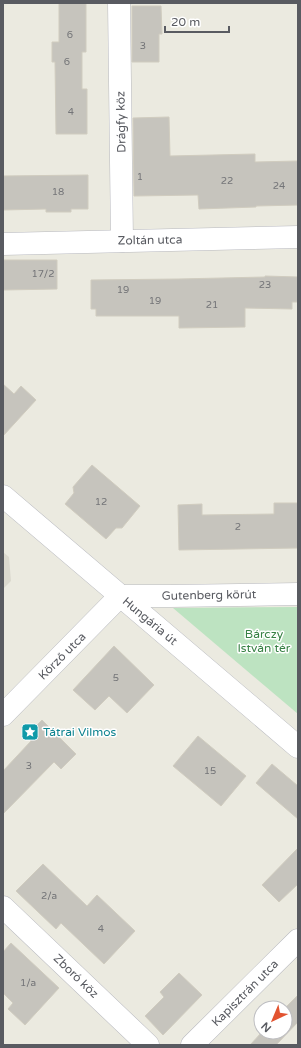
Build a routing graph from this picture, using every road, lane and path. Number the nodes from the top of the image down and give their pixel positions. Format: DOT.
graph roads {
  1 [pos="120,3"];
  2 [pos="298,237"];
  3 [pos="122,241"];
  4 [pos="3,244"];
  5 [pos="3,496"];
  6 [pos="298,594"];
  7 [pos="120,596"];
  8 [pos="3,715"];
  9 [pos="298,747"];
  10 [pos="3,907"];
  11 [pos="298,940"];
  12 [pos="148,1045"];
  13 [pos="192,1045"];
  1 -- 3 [label="street, Drágfy köz"];
  2 -- 3 [label="street, Zoltán utca"];
  3 -- 4 [label="street, Zoltán utca"];
  5 -- 7 [label="street, Hungária út"];
  6 -- 7 [label="street, Gutenberg körút"];
  7 -- 8 [label="street, Körző utca"];
  7 -- 9 [label="street, Hungária út"];
  10 -- 12 [label="street, Zboró köz"];
  11 -- 13 [label="street, Kapisztrán utca"];
}
